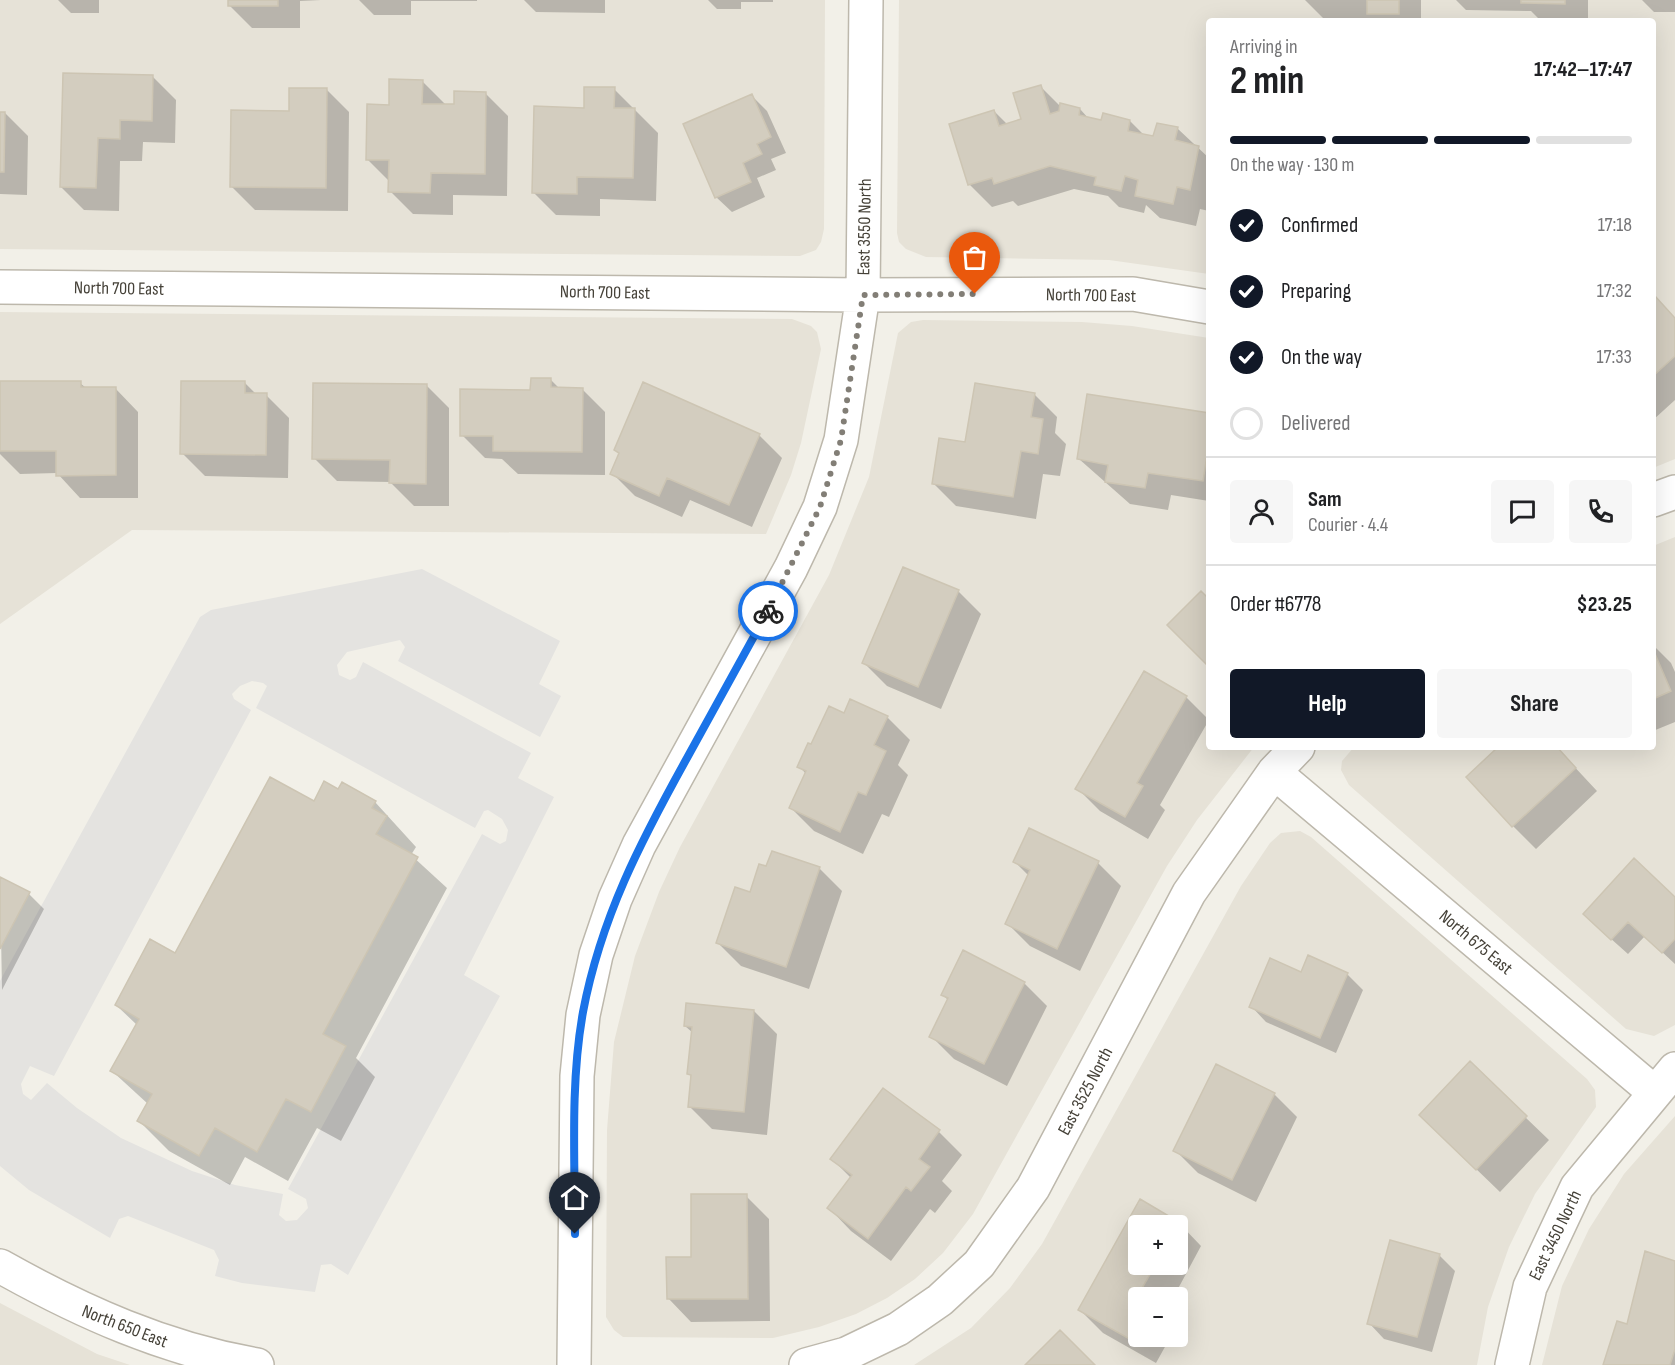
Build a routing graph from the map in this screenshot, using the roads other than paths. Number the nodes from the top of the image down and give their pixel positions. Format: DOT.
graph roads {
  1 [pos="866,0"];
  2 [pos="0,287"];
  3 [pos="863,295"];
  4 [pos="1206,306"];
  5 [pos="1675,492"];
  6 [pos="1656,499"];
  7 [pos="1296,750"];
  8 [pos="1274,772"];
  9 [pos="1664,1081"];
  10 [pos="0,1266"];
  11 [pos="257,1365"];
  12 [pos="574,1365"];
  13 [pos="806,1365"];
  14 [pos="1512,1365"];
  1 -- 3 [label="street, East 3550 North"];
  2 -- 3 [label="street, North 700 East"];
  3 -- 4 [label="street, North 700 East"];
  3 -- 12 [label="street, East 3550 North"];
  5 -- 6 [label="street"];
  7 -- 8 [label="street, East 3525 North"];
  8 -- 9 [label="street, North 675 East"];
  8 -- 13 [label="street, East 3525 North"];
  9 -- 14 [label="street, East 3450 North"];
  10 -- 11 [label="street, North 650 East"];
}
